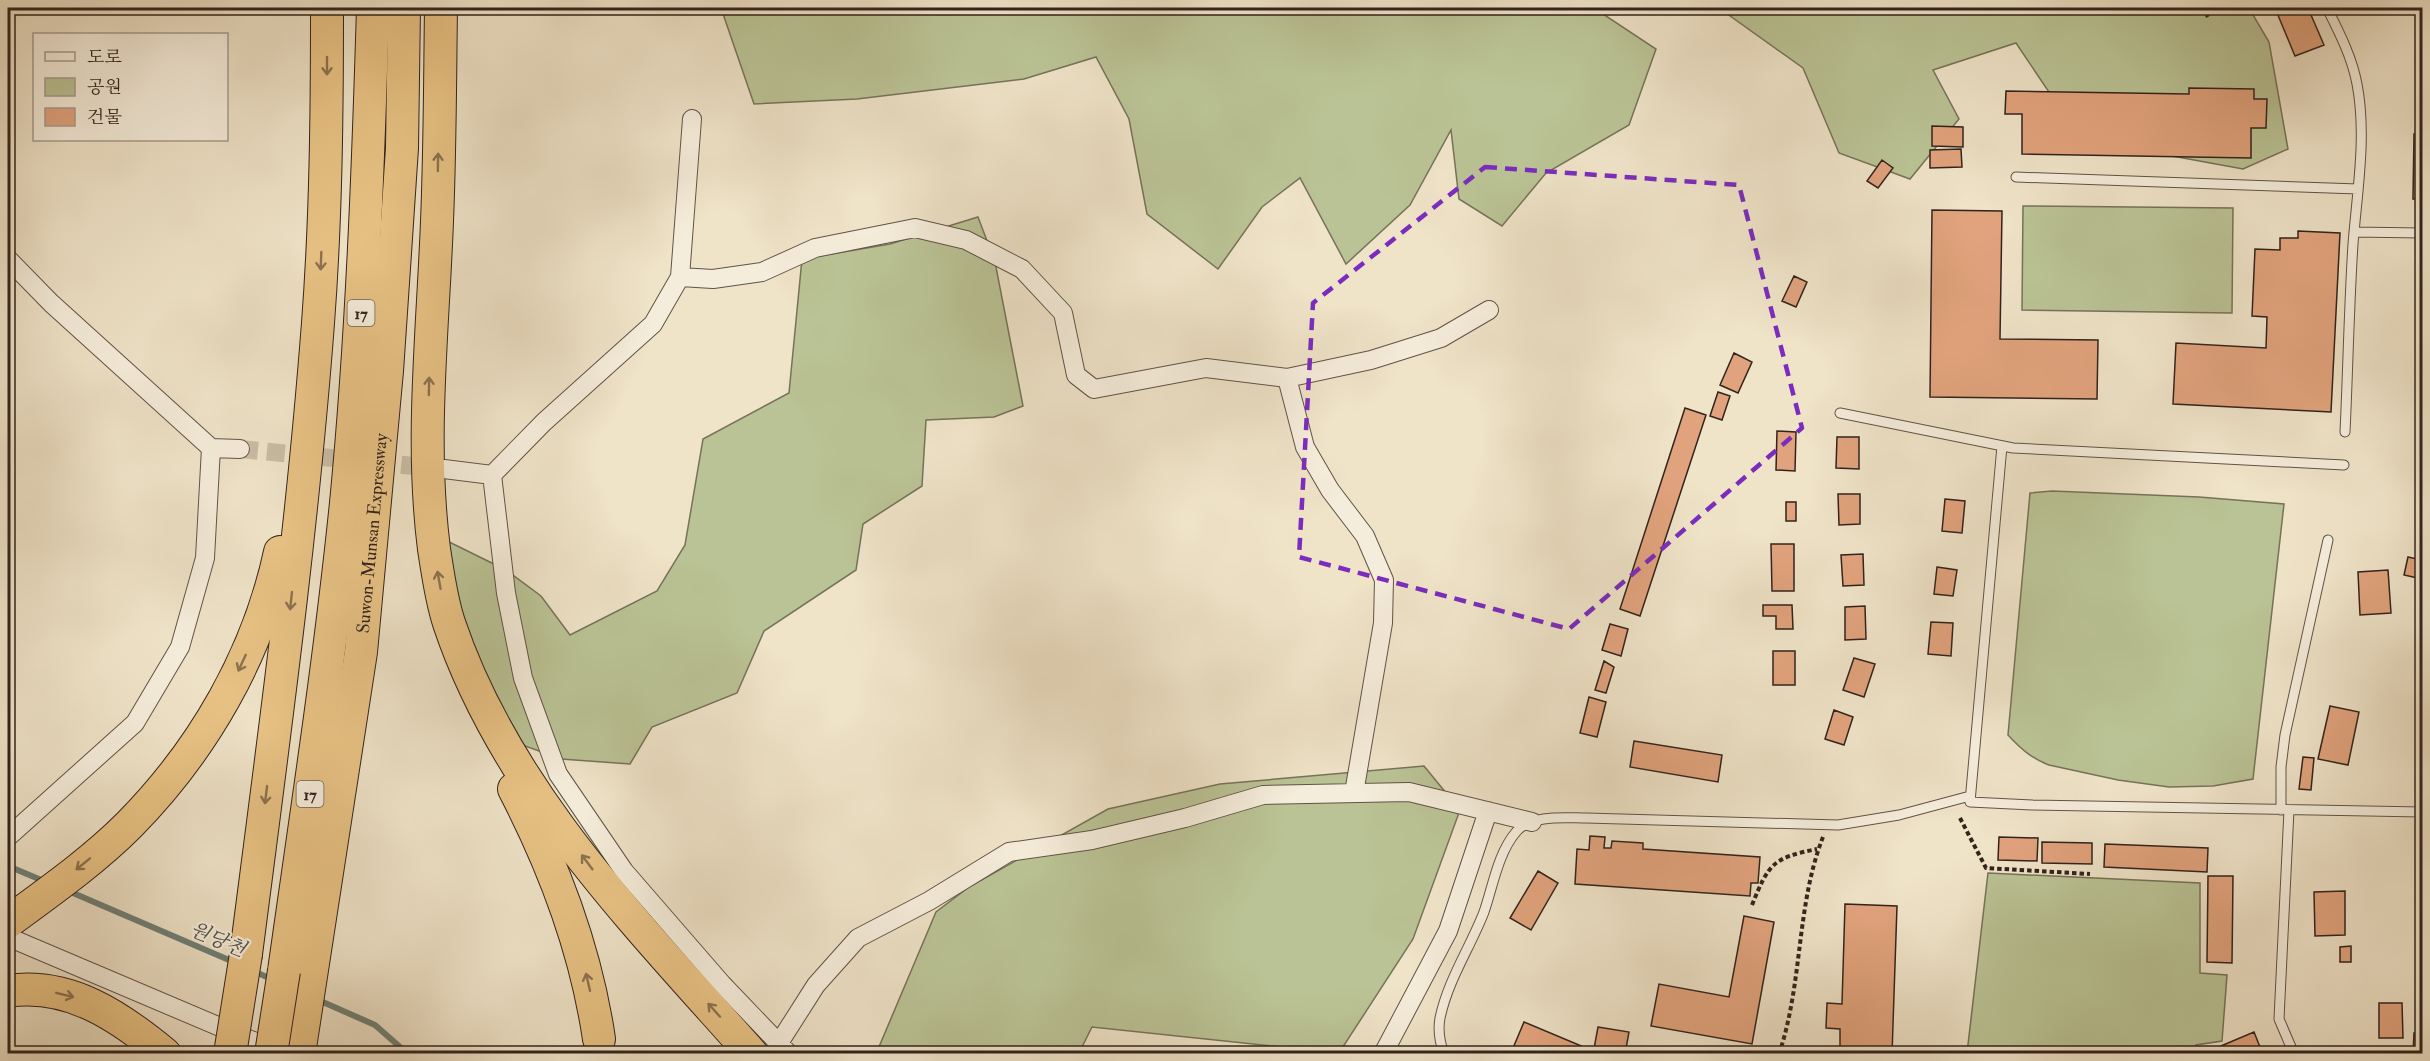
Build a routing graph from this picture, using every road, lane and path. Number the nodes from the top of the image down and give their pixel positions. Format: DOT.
graph roads {
  1 [pos="327,8"];
  2 [pos="373,8"];
  3 [pos="404,8"];
  4 [pos="441,8"];
  5 [pos="2203,8"];
  6 [pos="2327,8"];
  7 [pos="2208,17"];
  8 [pos="692,119"];
  9 [pos="2016,177"];
  10 [pos="2358,189"];
  11 [pos="2354,232"];
  12 [pos="2422,233"];
  13 [pos="8,259"];
  14 [pos="680,277"];
  15 [pos="1489,310"];
  16 [pos="318,320"];
  17 [pos="1287,378"];
  18 [pos="1840,413"];
  19 [pos="2345,432"];
  20 [pos="2002,446"];
  21 [pos="211,448"];
  22 [pos="240,449"];
  23 [pos="2344,465"];
  24 [pos="444,469"];
  25 [pos="492,475"];
  26 [pos="2328,540"];
  27 [pos="448,620"];
  28 [pos="1354,793"];
  29 [pos="1970,796"];
  30 [pos="2285,810"];
  31 [pos="1488,811"];
  32 [pos="2422,812"];
  33 [pos="1960,818"];
  34 [pos="1532,822"];
  35 [pos="1827,825"];
  36 [pos="9,836"];
  37 [pos="1818,849"];
  38 [pos="2090,874"];
  39 [pos="1752,905"];
  40 [pos="8,922"];
  41 [pos="8,937"];
  42 [pos="297,977"];
  43 [pos="8,991"];
  44 [pos="599,1039"];
  45 [pos="774,1050"];
  46 [pos="165,1053"];
  47 [pos="230,1053"];
  48 [pos="271,1053"];
  49 [pos="282,1053"];
  50 [pos="299,1053"];
  51 [pos="1383,1053"];
  52 [pos="1444,1053"];
  53 [pos="1779,1053"];
  54 [pos="2294,1053"];
  1 -- 16 [label="highway, one-way"];
  2 -- 42 [label="highway, Suwon-Munsan Expressway / 17"];
  3 -- 42 [label="highway, Suwon-Munsan Expressway / 17"];
  27 -- 4 [label="highway, one-way"];
  5 -- 7 [label="path"];
  6 -- 10 [label="lane"];
  8 -- 14 [label="street"];
  9 -- 10 [label="lane"];
  10 -- 11 [label="lane"];
  11 -- 12 [label="lane"];
  11 -- 19 [label="lane"];
  13 -- 21 [label="street"];
  14 -- 17 [label="street"];
  14 -- 25 [label="street"];
  15 -- 17 [label="street"];
  16 -- 40 [label="highway, one-way"];
  16 -- 47 [label="highway, one-way, bridge"];
  17 -- 28 [label="street"];
  18 -- 20 [label="lane"];
  20 -- 23 [label="lane"];
  20 -- 29 [label="lane"];
  21 -- 22 [label="street"];
  21 -- 36 [label="street"];
  24 -- 25 [label="street"];
  25 -- 45 [label="street"];
  26 -- 30 [label="lane"];
  44 -- 27 [label="highway, one-way"];
  45 -- 27 [label="highway, one-way"];
  28 -- 31 [label="street"];
  28 -- 45 [label="street"];
  29 -- 30 [label="lane"];
  29 -- 35 [label="lane"];
  30 -- 32 [label="lane"];
  30 -- 54 [label="lane"];
  31 -- 34 [label="street"];
  31 -- 51 [label="street"];
  33 -- 38 [label="path"];
  34 -- 35 [label="lane"];
  34 -- 52 [label="lane"];
  35 -- 37 [label="path"];
  37 -- 39 [label="path"];
  37 -- 53 [label="path"];
  41 -- 49 [label="street"];
  42 -- 48 [label="highway, Suwon-Munsan Expressway / 17, bridge"];
  42 -- 50 [label="highway, Suwon-Munsan Expressway / 17"];
  43 -- 46 [label="highway, one-way"];
}
